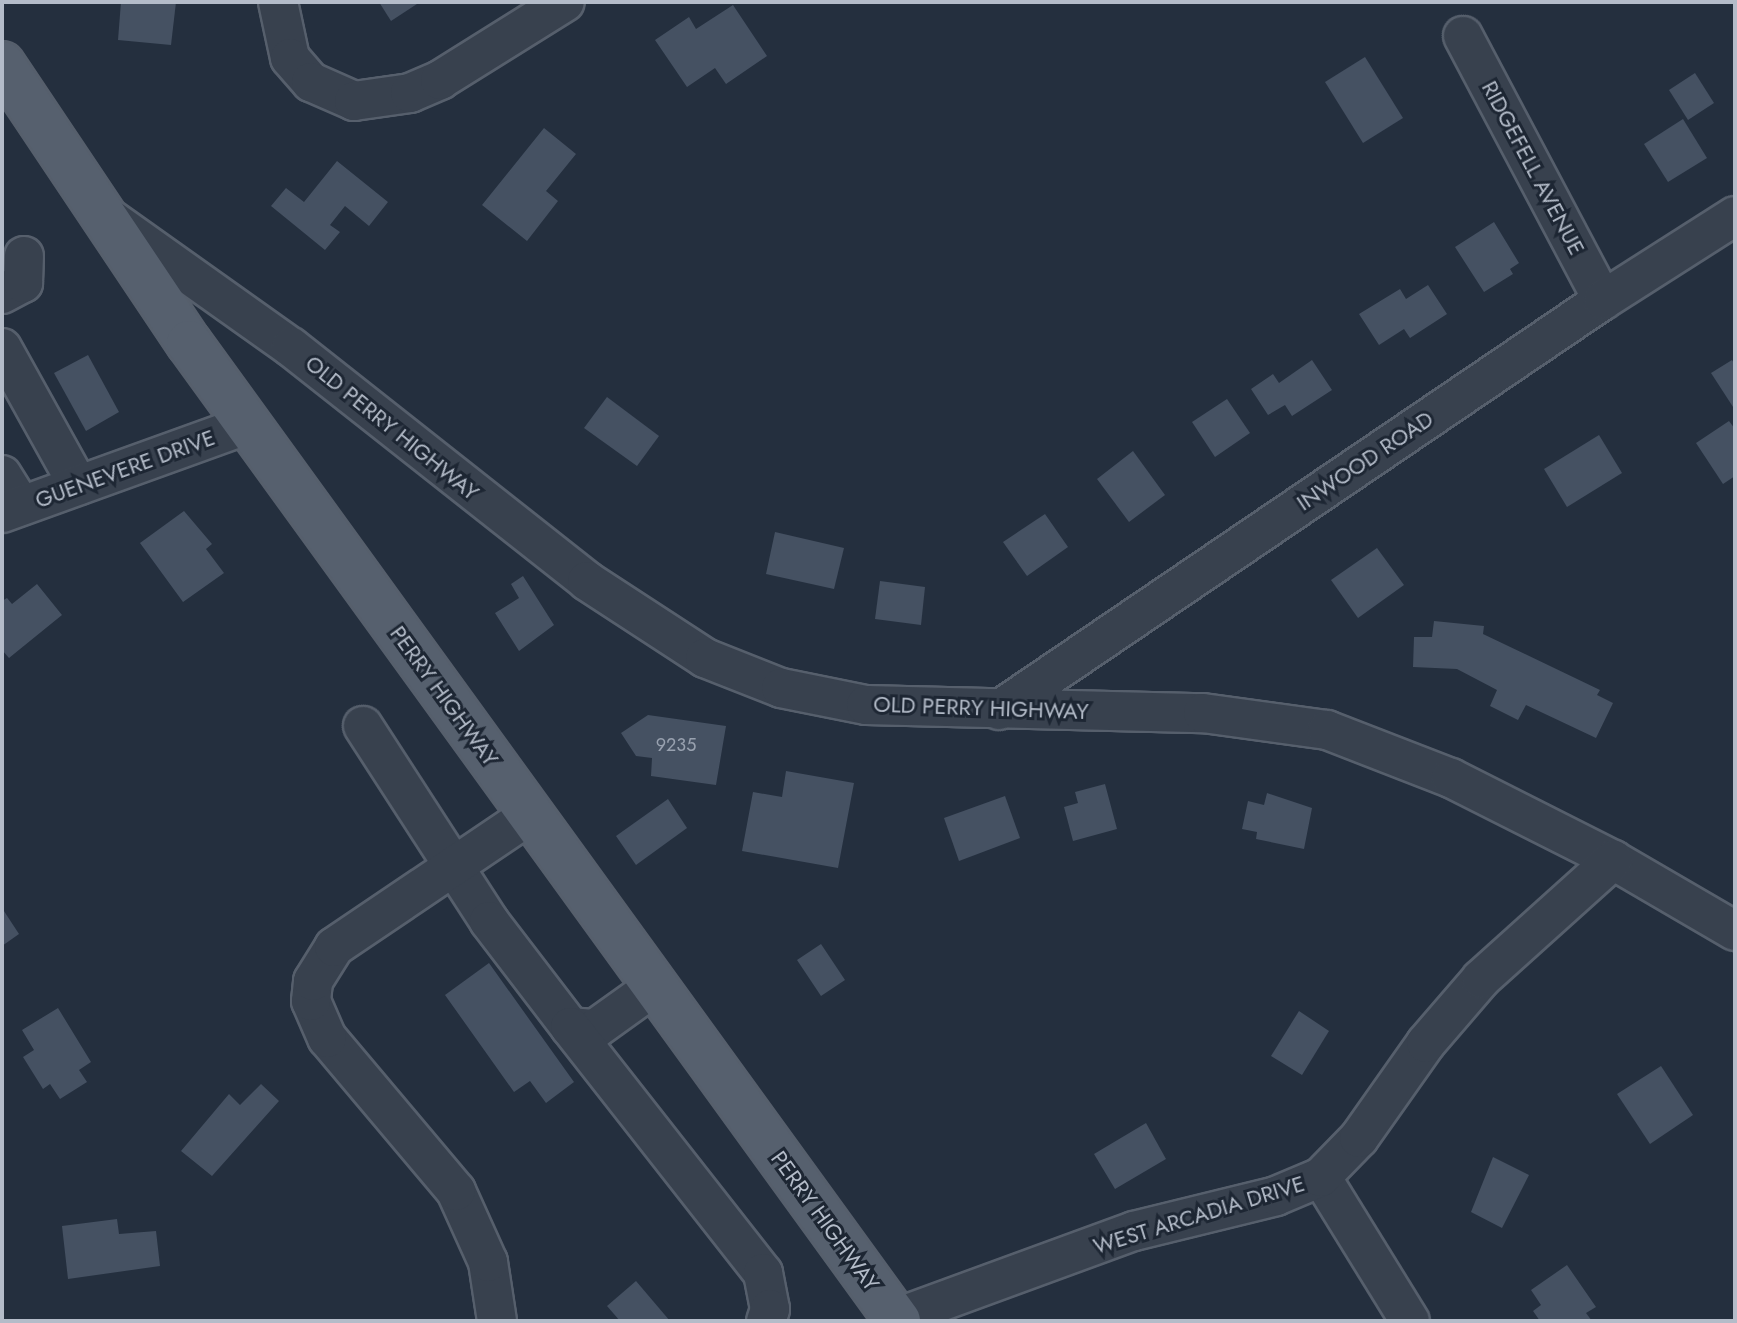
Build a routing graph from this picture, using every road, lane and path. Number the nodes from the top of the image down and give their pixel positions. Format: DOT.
graph roads {
  1 [pos="278,2"];
  2 [pos="565,2"];
  3 [pos="1463,36"];
  4 [pos="2,64"];
  5 [pos="93,207"];
  6 [pos="1735,216"];
  7 [pos="24,256"];
  8 [pos="2,294"];
  9 [pos="1603,300"];
  10 [pos="2,348"];
  11 [pos="247,425"];
  12 [pos="78,485"];
  13 [pos="8,498"];
  14 [pos="999,710"];
  15 [pos="363,726"];
  16 [pos="530,815"];
  17 [pos="1613,860"];
  18 [pos="456,865"];
  19 [pos="1735,931"];
  20 [pos="655,986"];
  21 [pos="570,1027"];
  22 [pos="1321,1177"];
  23 [pos="897,1319"];
  24 [pos="497,1321"];
  25 [pos="766,1321"];
  26 [pos="1410,1321"];
  1 -- 2 [label="street"];
  3 -- 9 [label="street, RIDGEFELL AVENUE"];
  4 -- 5 [label="main road, PERRY HIGHWAY"];
  5 -- 11 [label="main road, PERRY HIGHWAY"];
  5 -- 14 [label="street, OLD PERRY HIGHWAY"];
  6 -- 9 [label="street, INWOOD ROAD"];
  7 -- 8 [label="street"];
  9 -- 14 [label="street, INWOOD ROAD"];
  10 -- 12 [label="street"];
  11 -- 12 [label="street, GUENEVERE DRIVE"];
  11 -- 16 [label="main road, PERRY HIGHWAY"];
  12 -- 13 [label="street, GUENEVERE DRIVE"];
  14 -- 17 [label="street, OLD PERRY HIGHWAY"];
  15 -- 18 [label="street"];
  16 -- 18 [label="street"];
  16 -- 20 [label="main road, PERRY HIGHWAY"];
  17 -- 19 [label="street, OLD PERRY HIGHWAY"];
  17 -- 22 [label="street, WEST ARCADIA DRIVE"];
  18 -- 21 [label="street"];
  18 -- 24 [label="street"];
  20 -- 21 [label="street"];
  20 -- 23 [label="main road, PERRY HIGHWAY"];
  21 -- 25 [label="street"];
  22 -- 23 [label="street, WEST ARCADIA DRIVE"];
  22 -- 26 [label="street"];
}
